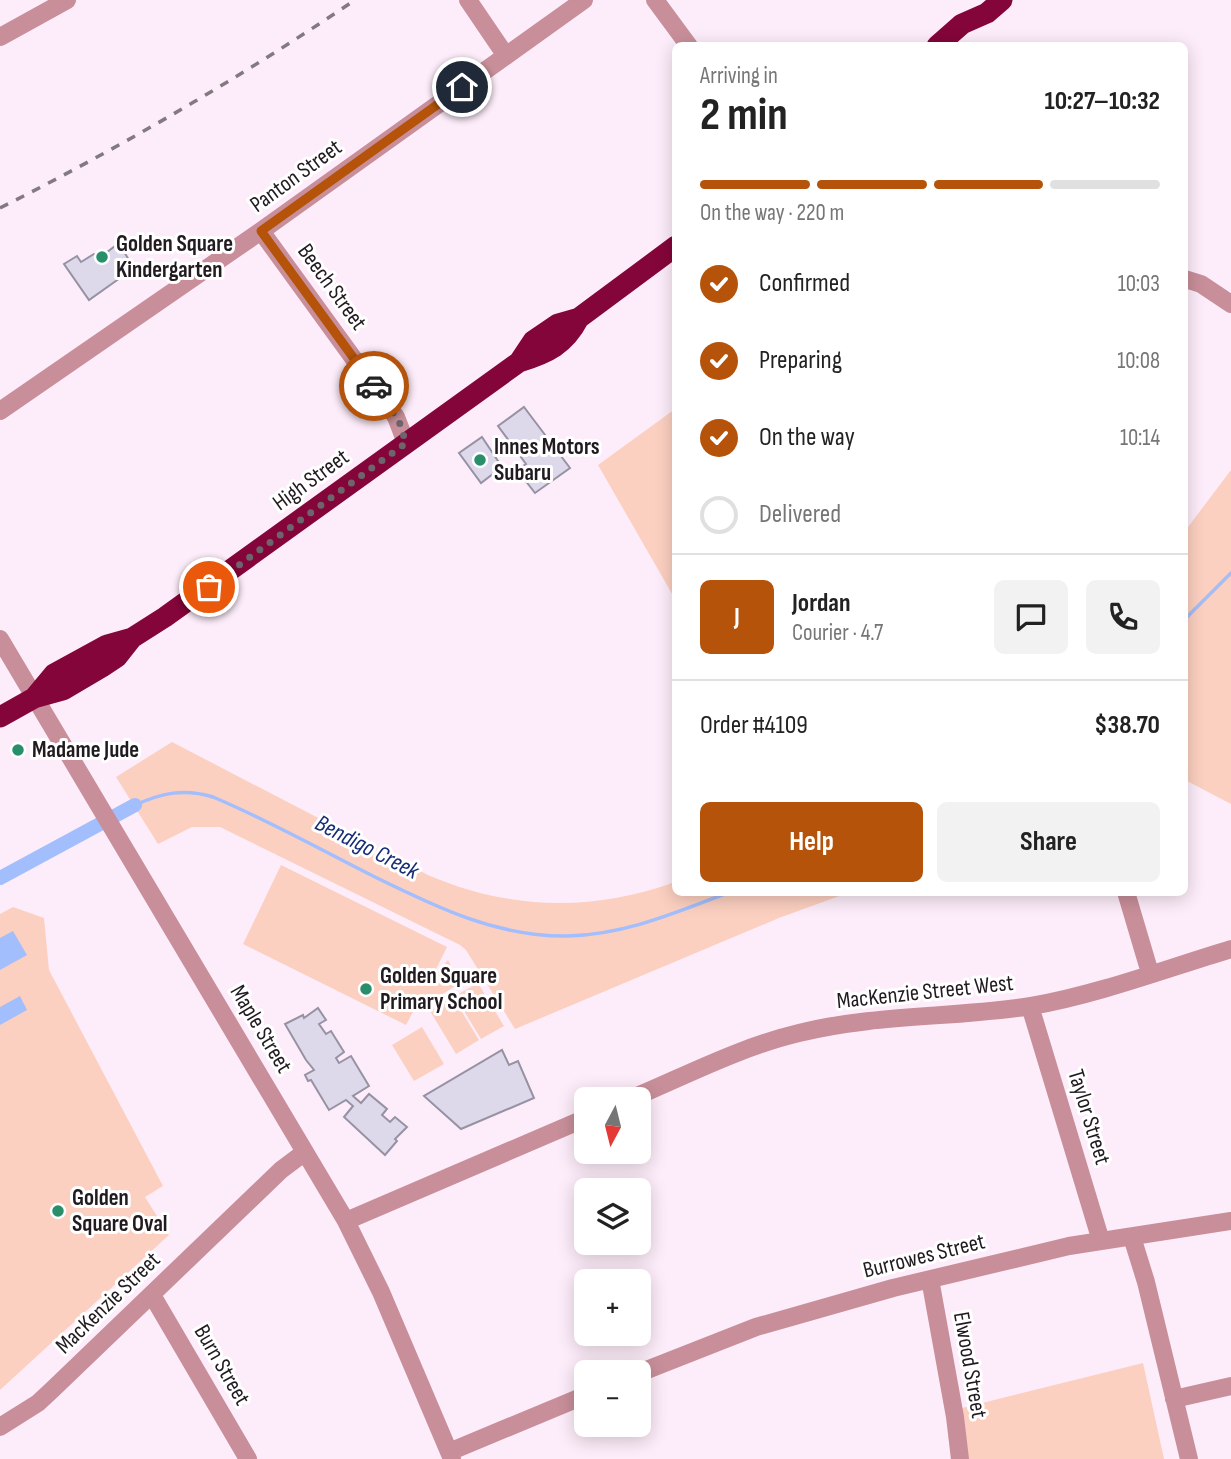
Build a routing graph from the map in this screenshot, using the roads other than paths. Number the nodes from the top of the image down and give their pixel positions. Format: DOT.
graph roads {
  1 [pos="67,0"];
  2 [pos="468,0"];
  3 [pos="584,0"];
  4 [pos="655,0"];
  5 [pos="976,0"];
  6 [pos="1002,0"];
  7 [pos="962,24"];
  8 [pos="0,37"];
  9 [pos="686,42"];
  10 [pos="942,42"];
  11 [pos="506,56"];
  12 [pos="261,231"];
  13 [pos="672,249"];
  14 [pos="1188,280"];
  15 [pos="1231,304"];
  16 [pos="0,411"];
  17 [pos="406,443"];
  18 [pos="0,639"];
  19 [pos="34,698"];
  20 [pos="0,717"];
  21 [pos="1127,896"];
  22 [pos="1231,949"];
  23 [pos="1150,973"];
  24 [pos="1030,1006"];
  25 [pos="651,1090"];
  26 [pos="574,1123"];
  27 [pos="305,1152"];
  28 [pos="346,1221"];
  29 [pos="1231,1221"];
  30 [pos="1132,1237"];
  31 [pos="1101,1241"];
  32 [pos="930,1279"];
  33 [pos="152,1295"];
  34 [pos="651,1368"];
  35 [pos="1231,1386"];
  36 [pos="1174,1399"];
  37 [pos="574,1400"];
  38 [pos="0,1427"];
  39 [pos="451,1456"];
  40 [pos="248,1459"];
  41 [pos="960,1459"];
  42 [pos="1189,1459"];
  1 -- 8 [label="street"];
  2 -- 11 [label="street"];
  3 -- 11 [label="street, Panton Street"];
  4 -- 9 [label="street"];
  5 -- 7 [label="highway"];
  6 -- 7 [label="highway"];
  7 -- 10 [label="highway"];
  11 -- 12 [label="street, Panton Street"];
  12 -- 16 [label="street, Panton Street"];
  12 -- 17 [label="street, Beech Street"];
  13 -- 17 [label="highway, High Street"];
  14 -- 15 [label="street"];
  17 -- 19 [label="highway, High Street"];
  18 -- 19 [label="street, Maple Street"];
  19 -- 20 [label="highway, High Street"];
  19 -- 27 [label="street, Maple Street"];
  21 -- 23 [label="street"];
  22 -- 23 [label="street, MacKenzie Street West"];
  23 -- 24 [label="street, MacKenzie Street West"];
  24 -- 25 [label="street, MacKenzie Street West"];
  24 -- 31 [label="street, Taylor Street"];
  26 -- 28 [label="street"];
  27 -- 28 [label="street, Maple Street"];
  27 -- 33 [label="street, MacKenzie Street"];
  28 -- 39 [label="street, Maple Street"];
  29 -- 30 [label="street, Burrowes Street"];
  30 -- 31 [label="street, Burrowes Street"];
  30 -- 36 [label="street"];
  31 -- 32 [label="street, Burrowes Street"];
  32 -- 34 [label="street, Burrowes Street"];
  32 -- 41 [label="street, Elwood Street"];
  33 -- 38 [label="street, MacKenzie Street"];
  33 -- 40 [label="street, Burn Street"];
  35 -- 36 [label="street"];
  36 -- 42 [label="street"];
  37 -- 39 [label="street"];
}
